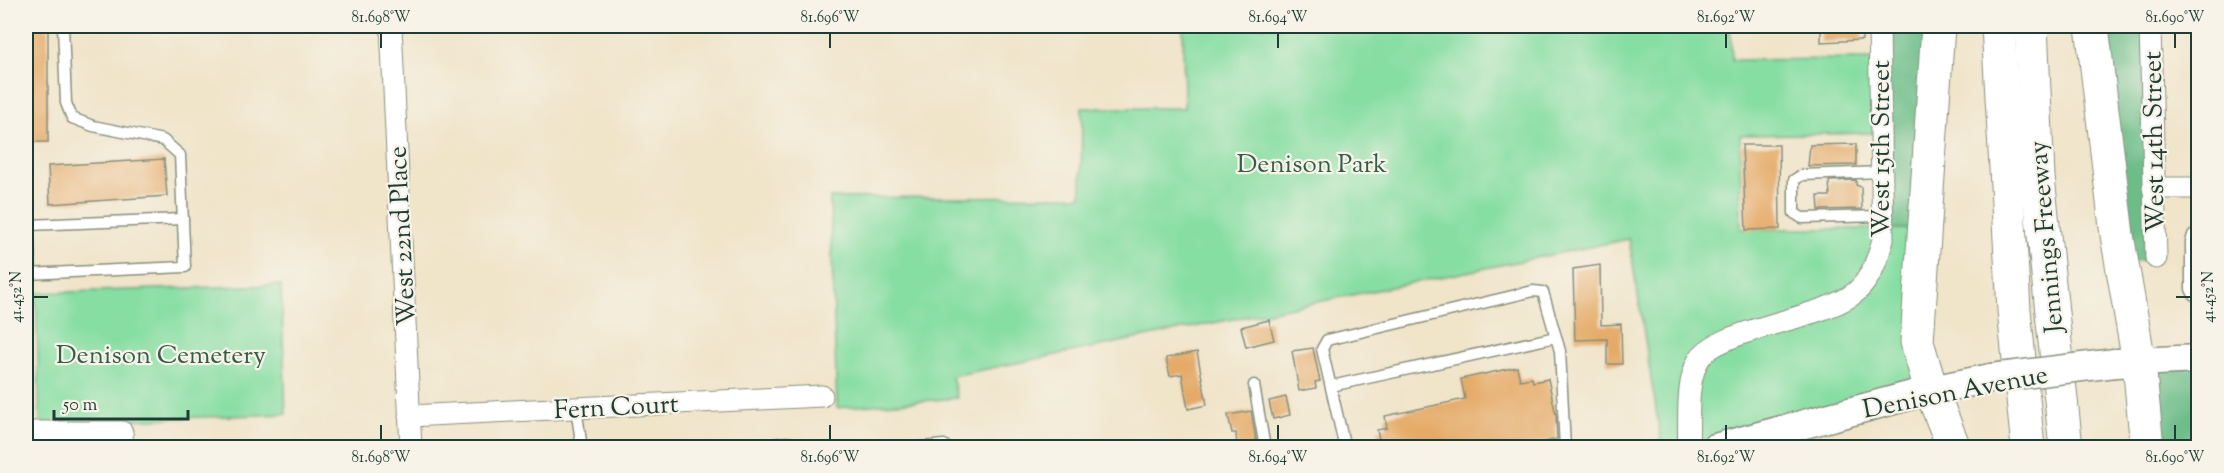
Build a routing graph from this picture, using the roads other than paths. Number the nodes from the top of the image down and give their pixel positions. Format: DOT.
graph roads {
  1 [pos="63,26"];
  2 [pos="391,26"];
  3 [pos="1880,26"];
  4 [pos="1938,26"];
  5 [pos="1998,26"];
  6 [pos="2031,26"];
  7 [pos="2092,26"];
  8 [pos="2150,26"];
  9 [pos="1882,172"];
  10 [pos="2153,188"];
  11 [pos="2199,188"];
  12 [pos="1883,216"];
  13 [pos="183,219"];
  14 [pos="2199,232"];
  15 [pos="2156,258"];
  16 [pos="28,274"];
  17 [pos="2199,297"];
  18 [pos="1556,337"];
  19 [pos="2199,359"];
  20 [pos="2127,362"];
  21 [pos="1254,386"];
  22 [pos="1331,386"];
  23 [pos="1931,390"];
  24 [pos="822,396"];
  25 [pos="576,408"];
  26 [pos="409,416"];
  27 [pos="26,432"];
  28 [pos="122,440"];
  29 [pos="411,447"];
  30 [pos="582,447"];
  31 [pos="768,447"];
  32 [pos="808,447"];
  33 [pos="910,447"];
  34 [pos="947,447"];
  35 [pos="1265,447"];
  36 [pos="1346,447"];
  37 [pos="1565,447"];
  38 [pos="1688,447"];
  39 [pos="1715,447"];
  40 [pos="1954,447"];
  41 [pos="2028,447"];
  42 [pos="2066,447"];
  43 [pos="2147,447"];
  1 -- 13 [label="lane"];
  2 -- 26 [label="street, West 22nd Place"];
  3 -- 9 [label="street, West 15th Street"];
  4 -- 23 [label="highway"];
  5 -- 41 [label="highway, Jennings Freeway"];
  6 -- 42 [label="highway, Jennings Freeway"];
  7 -- 20 [label="highway"];
  8 -- 10 [label="street, West 14th Street"];
  9 -- 12 [label="street, West 15th Street"];
  9 -- 12 [label="lane"];
  10 -- 11 [label="street"];
  10 -- 15 [label="street, West 14th Street"];
  12 -- 38 [label="street, West 15th Street"];
  13 -- 16 [label="lane"];
  13 -- 16 [label="lane"];
  14 -- 17 [label="lane"];
  18 -- 22 [label="lane"];
  18 -- 22 [label="lane"];
  18 -- 37 [label="lane"];
  19 -- 20 [label="main road, Denison Avenue"];
  20 -- 23 [label="main road, Denison Avenue, bridge"];
  20 -- 43 [label="highway"];
  21 -- 35 [label="lane"];
  22 -- 36 [label="lane"];
  23 -- 39 [label="main road, Denison Avenue"];
  23 -- 40 [label="highway"];
  24 -- 25 [label="street, Fern Court"];
  25 -- 26 [label="street, Fern Court"];
  25 -- 30 [label="lane"];
  26 -- 29 [label="street, West 22nd Place"];
  27 -- 28 [label="street"];
  31 -- 32 [label="lane"];
  33 -- 34 [label="lane"];
}
